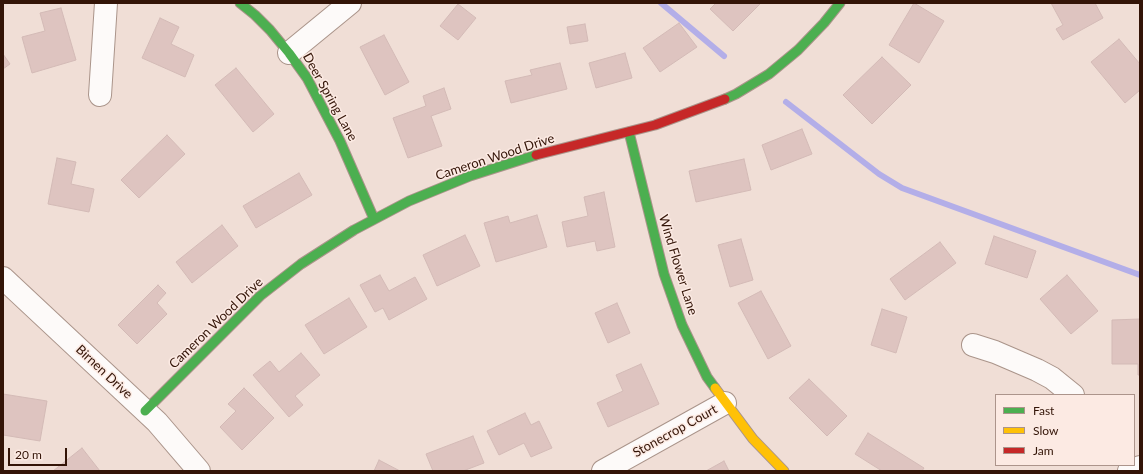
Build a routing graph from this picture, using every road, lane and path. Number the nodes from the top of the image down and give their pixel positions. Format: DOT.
graph roads {
  1 [pos="106,3"];
  2 [pos="240,3"];
  3 [pos="350,3"];
  4 [pos="840,3"];
  5 [pos="289,53"];
  6 [pos="100,95"];
  7 [pos="629,132"];
  8 [pos="374,219"];
  9 [pos="3,278"];
  10 [pos="973,345"];
  11 [pos="1072,394"];
  12 [pos="725,403"];
  13 [pos="145,410"];
  14 [pos="1140,467"];
  15 [pos="199,471"];
  16 [pos="603,471"];
  17 [pos="784,471"];
  18 [pos="1130,471"];
  1 -- 6 [label="street"];
  2 -- 5 [label="street, Deer Spring Lane"];
  3 -- 5 [label="street"];
  4 -- 7 [label="street, Cameron Wood Drive"];
  5 -- 8 [label="street, Deer Spring Lane"];
  7 -- 8 [label="street, Cameron Wood Drive"];
  7 -- 12 [label="street, Wind Flower Lane"];
  8 -- 13 [label="street, Cameron Wood Drive"];
  9 -- 13 [label="street, Birnen Drive"];
  10 -- 11 [label="street"];
  12 -- 16 [label="street, Stonecrop Court"];
  12 -- 17 [label="street, Wind Flower Lane"];
  13 -- 15 [label="street, Birnen Drive"];
  14 -- 18 [label="street"];
}
